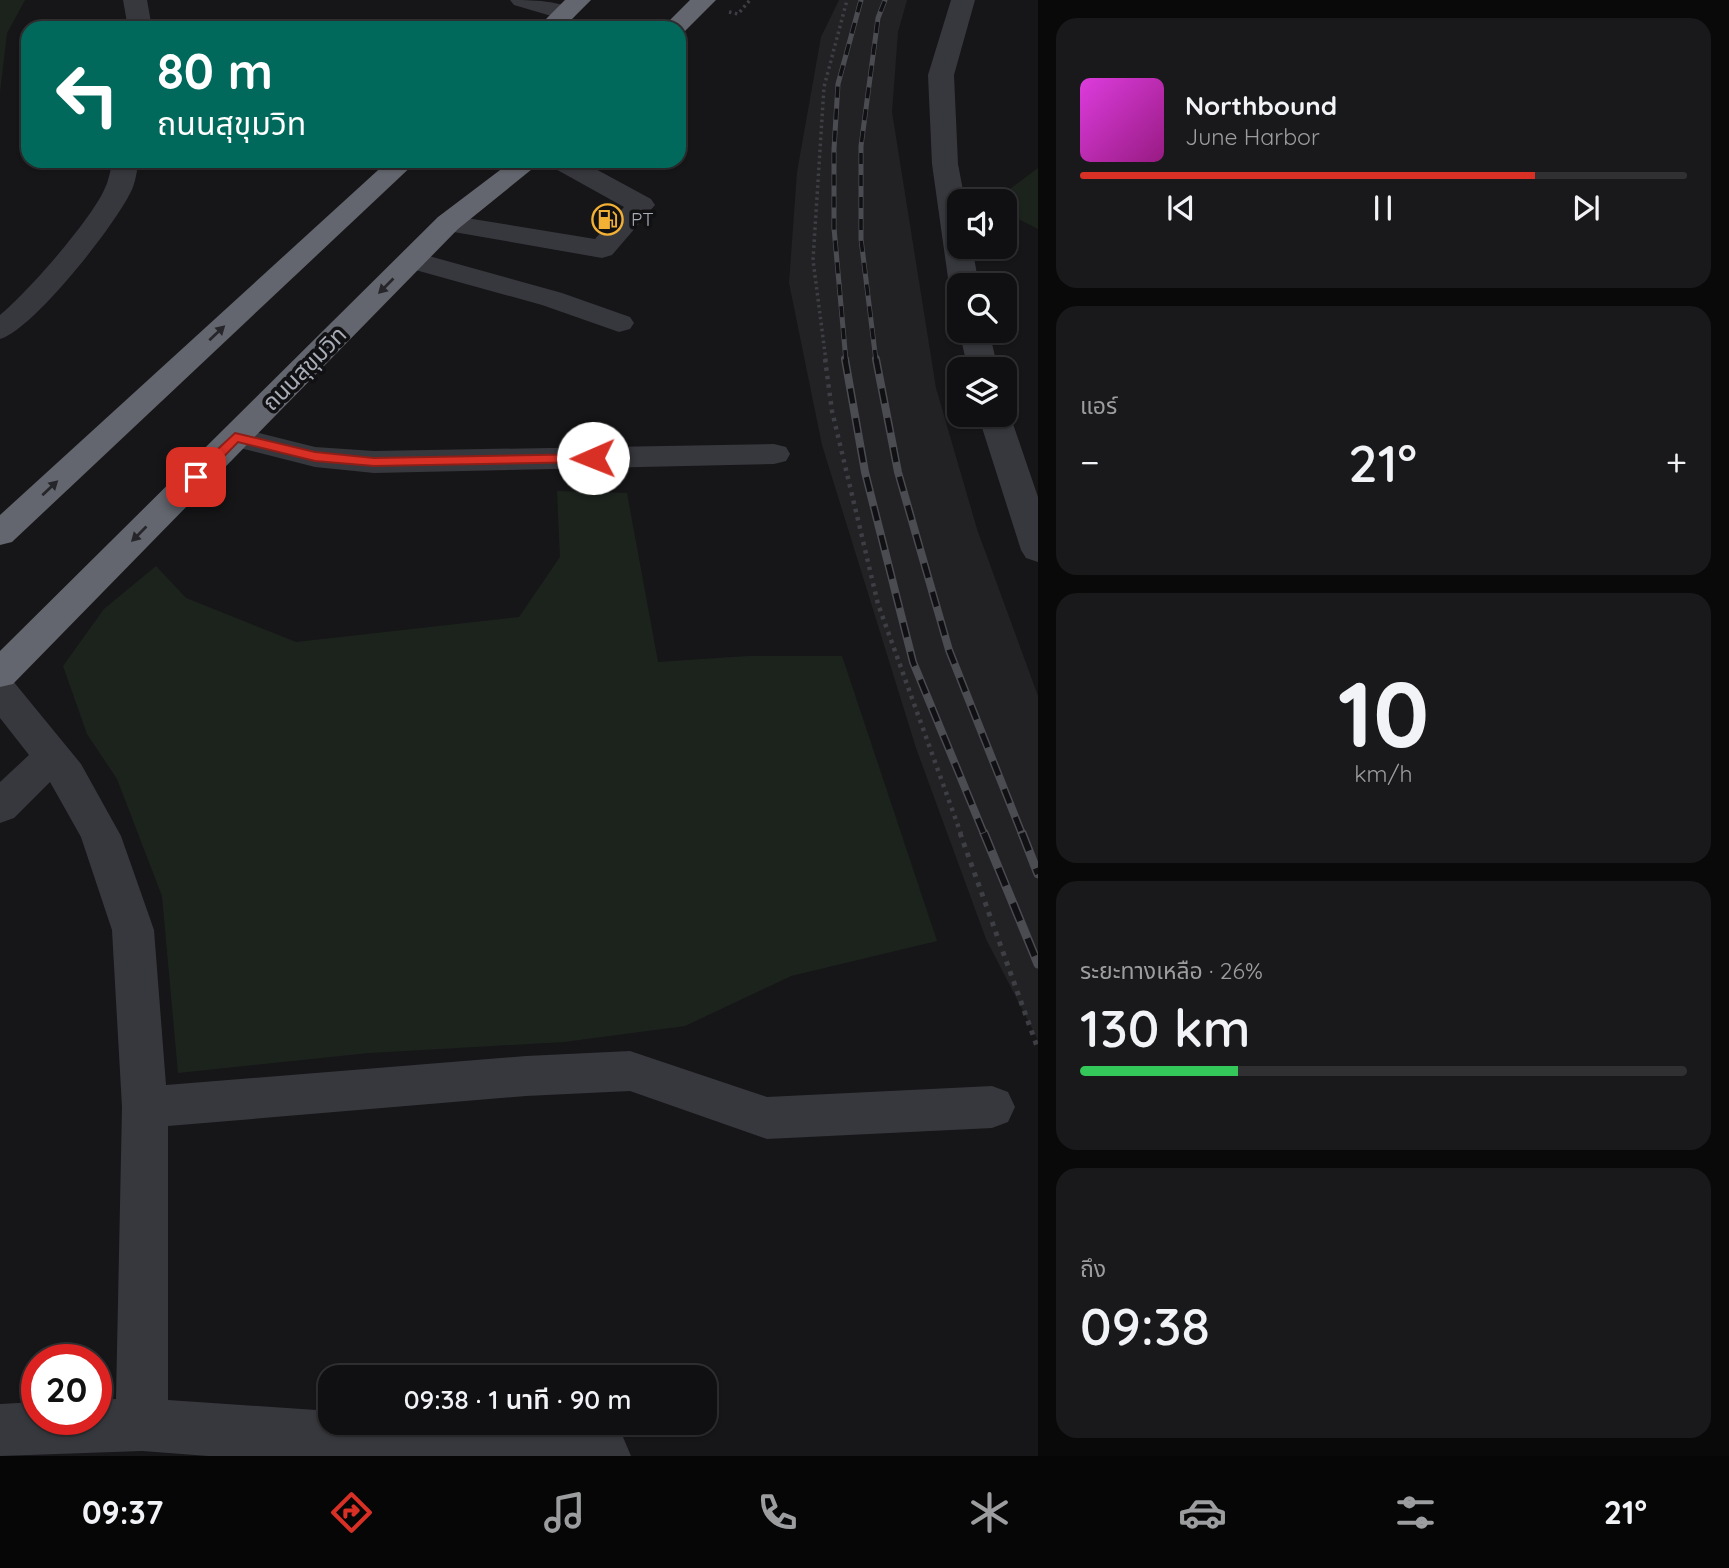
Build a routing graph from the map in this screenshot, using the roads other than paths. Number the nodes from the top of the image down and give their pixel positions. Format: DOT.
graph roads {
  1 [pos="135,0"];
  2 [pos="522,0"];
  3 [pos="704,0"];
  4 [pos="963,0"];
  5 [pos="564,14"];
  6 [pos="140,21"];
  7 [pos="682,21"];
  8 [pos="124,168"];
  9 [pos="396,168"];
  10 [pos="520,168"];
  11 [pos="574,168"];
  12 [pos="448,223"];
  13 [pos="411,260"];
  14 [pos="962,273"];
  15 [pos="619,323"];
  16 [pos="0,330"];
  17 [pos="998,427"];
  18 [pos="235,437"];
  19 [pos="774,454"];
  20 [pos="0,534"];
  21 [pos="1038,550"];
  22 [pos="0,674"];
  23 [pos="0,691"];
  24 [pos="52,756"];
  25 [pos="0,807"];
  26 [pos="145,1107"];
  27 [pos="992,1107"];
  28 [pos="142,1425"];
  29 [pos="0,1430"];
  30 [pos="360,1448"];
  31 [pos="604,1456"];
  1 -- 6 [label="street"];
  2 -- 5 [label="street"];
  3 -- 7 [label="highway"];
  4 -- 14 [label="street"];
  8 -- 16 [label="street"];
  20 -- 9 [label="highway, one-way"];
  10 -- 12 [label="highway, ถนนสุขุมวิท"];
  11 -- 12 [label="street"];
  12 -- 13 [label="highway, ถนนสุขุมวิท"];
  13 -- 15 [label="street"];
  13 -- 18 [label="highway, ถนนสุขุมวิท, one-way"];
  17 -- 21 [label="street"];
  18 -- 19 [label="street"];
  18 -- 22 [label="highway, ถนนสุขุมวิท, one-way"];
  23 -- 24 [label="street"];
  24 -- 25 [label="street"];
  24 -- 26 [label="street"];
  26 -- 27 [label="street"];
  26 -- 28 [label="street"];
  28 -- 29 [label="street"];
  28 -- 30 [label="street"];
  30 -- 31 [label="street"];
}
